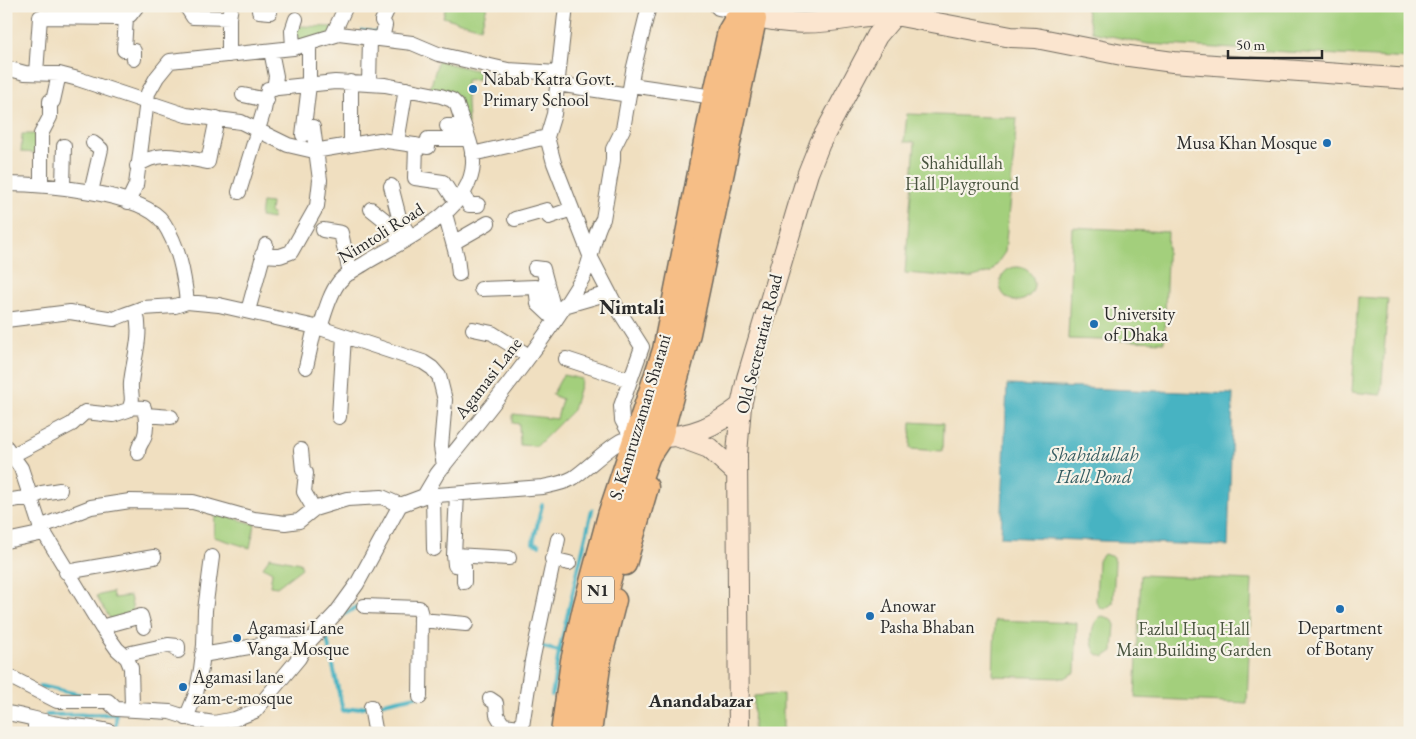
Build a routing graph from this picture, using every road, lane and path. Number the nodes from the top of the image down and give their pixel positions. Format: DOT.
graph roads {
  1 [pos="137,6"];
  2 [pos="186,6"];
  3 [pos="346,6"];
  4 [pos="566,6"];
  5 [pos="649,6"];
  6 [pos="921,6"];
  7 [pos="389,7"];
  8 [pos="887,9"];
  9 [pos="64,12"];
  10 [pos="230,12"];
  11 [pos="744,12"];
  12 [pos="126,17"];
  13 [pos="296,19"];
  14 [pos="333,34"];
  15 [pos="376,38"];
  16 [pos="1036,38"];
  17 [pos="309,44"];
  18 [pos="292,48"];
  19 [pos="271,51"];
  20 [pos="229,55"];
  21 [pos="134,59"];
  22 [pos="6,68"];
  23 [pos="36,73"];
  24 [pos="59,74"];
  25 [pos="558,79"];
  26 [pos="1410,79"];
  27 [pos="351,82"];
  28 [pos="369,84"];
  29 [pos="309,85"];
  30 [pos="406,89"];
  31 [pos="630,90"];
  32 [pos="270,94"];
  33 [pos="243,95"];
  34 [pos="714,97"];
  35 [pos="147,101"];
  36 [pos="217,118"];
  37 [pos="463,125"];
  38 [pos="447,126"];
  39 [pos="304,127"];
  40 [pos="255,129"];
  41 [pos="547,137"];
  42 [pos="467,139"];
  43 [pos="397,142"];
  44 [pos="94,143"];
  45 [pos="351,143"];
  46 [pos="416,145"];
  47 [pos="64,146"];
  48 [pos="300,147"];
  49 [pos="314,151"];
  50 [pos="472,154"];
  51 [pos="137,166"];
  52 [pos="6,184"];
  53 [pos="41,184"];
  54 [pos="391,186"];
  55 [pos="63,187"];
  56 [pos="91,192"];
  57 [pos="239,192"];
  58 [pos="459,197"];
  59 [pos="128,202"];
  60 [pos="478,205"];
  61 [pos="371,209"];
  62 [pos="572,209"];
  63 [pos="444,214"];
  64 [pos="515,219"];
  65 [pos="488,223"];
  66 [pos="323,230"];
  67 [pos="405,240"];
  68 [pos="453,243"];
  69 [pos="591,258"];
  70 [pos="535,268"];
  71 [pos="350,273"];
  72 [pos="459,274"];
  73 [pos="482,289"];
  74 [pos="609,293"];
  75 [pos="189,302"];
  76 [pos="248,311"];
  77 [pos="136,312"];
  78 [pos="559,315"];
  79 [pos="6,320"];
  80 [pos="317,327"];
  81 [pos="473,329"];
  82 [pos="344,336"];
  83 [pos="650,348"];
  84 [pos="529,356"];
  85 [pos="566,359"];
  86 [pos="306,367"];
  87 [pos="630,380"];
  88 [pos="741,406"];
  89 [pos="130,407"];
  90 [pos="146,415"];
  91 [pos="339,417"];
  92 [pos="171,418"];
  93 [pos="649,440"];
  94 [pos="301,450"];
  95 [pos="10,451"];
  96 [pos="138,453"];
  97 [pos="444,466"];
  98 [pos="736,473"];
  99 [pos="60,490"];
  100 [pos="457,494"];
  101 [pos="428,496"];
  102 [pos="31,497"];
  103 [pos="6,501"];
  104 [pos="400,505"];
  105 [pos="314,509"];
  106 [pos="42,530"];
  107 [pos="558,539"];
  108 [pos="6,541"];
  109 [pos="434,549"];
  110 [pos="154,556"];
  111 [pos="212,558"];
  112 [pos="509,558"];
  113 [pos="552,559"];
  114 [pos="569,563"];
  115 [pos="66,572"];
  116 [pos="364,606"];
  117 [pos="421,620"];
  118 [pos="466,624"];
  119 [pos="144,627"];
  120 [pos="102,628"];
  121 [pos="306,645"];
  122 [pos="178,651"];
  123 [pos="202,655"];
  124 [pos="127,658"];
  125 [pos="6,678"];
  126 [pos="420,696"];
  127 [pos="490,699"];
  128 [pos="505,704"];
  129 [pos="371,707"];
  130 [pos="116,709"];
  131 [pos="135,710"];
  132 [pos="6,713"];
  133 [pos="186,718"];
  134 [pos="35,726"];
  135 [pos="207,727"];
  136 [pos="375,729"];
  137 [pos="499,729"];
  138 [pos="521,730"];
  139 [pos="108,732"];
  140 [pos="562,733"];
  141 [pos="567,733"];
  142 [pos="575,733"];
  143 [pos="590,733"];
  144 [pos="739,733"];
  1 -- 12 [label="street"];
  2 -- 10 [label="street"];
  3 -- 14 [label="street"];
  4 -- 25 [label="street"];
  5 -- 31 [label="street, Agamasi Lane"];
  6 -- 16 [label="main road"];
  7 -- 15 [label="street"];
  8 -- 11 [label="main road"];
  8 -- 16 [label="main road"];
  8 -- 88 [label="main road, Old Secretariat Road"];
  9 -- 12 [label="street"];
  9 -- 23 [label="street"];
  10 -- 20 [label="street"];
  11 -- 34 [label="main road, S. Kamruzzaman Sharani"];
  11 -- 93 [label="highway"];
  12 -- 21 [label="street"];
  13 -- 18 [label="street"];
  14 -- 15 [label="street"];
  14 -- 17 [label="street"];
  15 -- 25 [label="street"];
  15 -- 28 [label="street"];
  16 -- 26 [label="main road"];
  17 -- 18 [label="street"];
  17 -- 29 [label="street"];
  18 -- 19 [label="street"];
  19 -- 20 [label="street"];
  19 -- 32 [label="street"];
  20 -- 35 [label="street"];
  22 -- 23 [label="street"];
  23 -- 24 [label="street"];
  24 -- 35 [label="street"];
  24 -- 53 [label="street"];
  25 -- 31 [label="street"];
  25 -- 41 [label="street"];
  27 -- 28 [label="street"];
  27 -- 29 [label="street"];
  27 -- 45 [label="street"];
  28 -- 30 [label="street"];
  29 -- 32 [label="street"];
  29 -- 39 [label="street"];
  30 -- 37 [label="street"];
  30 -- 43 [label="street"];
  31 -- 34 [label="street"];
  31 -- 69 [label="street, Agamasi Lane"];
  32 -- 33 [label="street"];
  32 -- 40 [label="street"];
  34 -- 83 [label="main road, S. Kamruzzaman Sharani"];
  35 -- 36 [label="street"];
  35 -- 51 [label="street"];
  36 -- 40 [label="street"];
  36 -- 51 [label="street"];
  37 -- 38 [label="street"];
  37 -- 42 [label="street"];
  39 -- 48 [label="street"];
  39 -- 49 [label="street"];
  40 -- 48 [label="street"];
  40 -- 57 [label="street"];
  41 -- 50 [label="street"];
  41 -- 62 [label="street"];
  42 -- 46 [label="street"];
  42 -- 50 [label="street"];
  43 -- 45 [label="street"];
  43 -- 46 [label="street"];
  44 -- 56 [label="street"];
  45 -- 49 [label="street"];
  46 -- 58 [label="street, Nimtoli Road"];
  47 -- 55 [label="street"];
  48 -- 49 [label="street"];
  49 -- 76 [label="street"];
  50 -- 58 [label="street, Nimtoli Road"];
  51 -- 59 [label="street"];
  52 -- 53 [label="street"];
  53 -- 55 [label="street"];
  54 -- 67 [label="street"];
  55 -- 56 [label="street"];
  56 -- 59 [label="street"];
  58 -- 60 [label="street"];
  58 -- 63 [label="street, Nimtoli Road"];
  59 -- 75 [label="street"];
  61 -- 67 [label="street"];
  62 -- 64 [label="street"];
  62 -- 69 [label="street"];
  63 -- 67 [label="street, Nimtoli Road"];
  63 -- 68 [label="street"];
  65 -- 68 [label="street"];
  66 -- 71 [label="street"];
  67 -- 71 [label="street, Nimtoli Road"];
  68 -- 72 [label="street"];
  69 -- 74 [label="street"];
  69 -- 78 [label="street, Agamasi Lane"];
  70 -- 78 [label="street"];
  71 -- 80 [label="street, Nimtoli Road"];
  73 -- 78 [label="street"];
  74 -- 78 [label="street"];
  74 -- 83 [label="street"];
  75 -- 76 [label="street"];
  75 -- 77 [label="street"];
  76 -- 80 [label="street"];
  77 -- 79 [label="street"];
  77 -- 89 [label="street"];
  78 -- 84 [label="street, Agamasi Lane"];
  80 -- 82 [label="street"];
  80 -- 86 [label="street, Nimtoli Road"];
  81 -- 84 [label="street"];
  82 -- 91 [label="street"];
  82 -- 97 [label="street"];
  83 -- 87 [label="street"];
  83 -- 93 [label="main road, S. Kamruzzaman Sharani"];
  84 -- 97 [label="street, Agamasi Lane"];
  85 -- 87 [label="street"];
  87 -- 93 [label="street"];
  88 -- 93 [label="main road"];
  88 -- 98 [label="main road, Old Secretariat Road"];
  89 -- 90 [label="street"];
  89 -- 95 [label="street"];
  90 -- 92 [label="street"];
  90 -- 96 [label="street"];
  93 -- 98 [label="main road"];
  93 -- 100 [label="street"];
  93 -- 140 [label="main road, S. Kamruzzaman Sharani"];
  93 -- 141 [label="highway, N1"];
  93 -- 142 [label="highway, N1"];
  93 -- 143 [label="main road"];
  94 -- 105 [label="street"];
  95 -- 102 [label="street"];
  97 -- 101 [label="street, Agamasi Lane"];
  98 -- 144 [label="main road, Old Secretariat Road"];
  99 -- 102 [label="street"];
  100 -- 101 [label="street"];
  100 -- 112 [label="street"];
  101 -- 104 [label="street"];
  101 -- 109 [label="street"];
  102 -- 103 [label="street"];
  102 -- 106 [label="street"];
  104 -- 105 [label="street"];
  104 -- 121 [label="street"];
  105 -- 106 [label="street"];
  106 -- 108 [label="street"];
  106 -- 115 [label="street"];
  107 -- 113 [label="street"];
  110 -- 115 [label="street"];
  111 -- 123 [label="street"];
  113 -- 114 [label="street"];
  113 -- 138 [label="street"];
  115 -- 120 [label="street"];
  116 -- 117 [label="street"];
  117 -- 118 [label="street"];
  117 -- 126 [label="street"];
  119 -- 120 [label="street"];
  120 -- 124 [label="street"];
  121 -- 123 [label="street"];
  121 -- 135 [label="street"];
  122 -- 124 [label="street"];
  123 -- 133 [label="street"];
  124 -- 131 [label="street"];
  125 -- 130 [label="street"];
  127 -- 137 [label="street"];
  128 -- 137 [label="street"];
  129 -- 136 [label="street"];
  130 -- 131 [label="street"];
  130 -- 139 [label="street"];
  131 -- 133 [label="street"];
  132 -- 134 [label="street"];
  133 -- 135 [label="street"];
  134 -- 139 [label="street"];
  137 -- 138 [label="street"];
}
